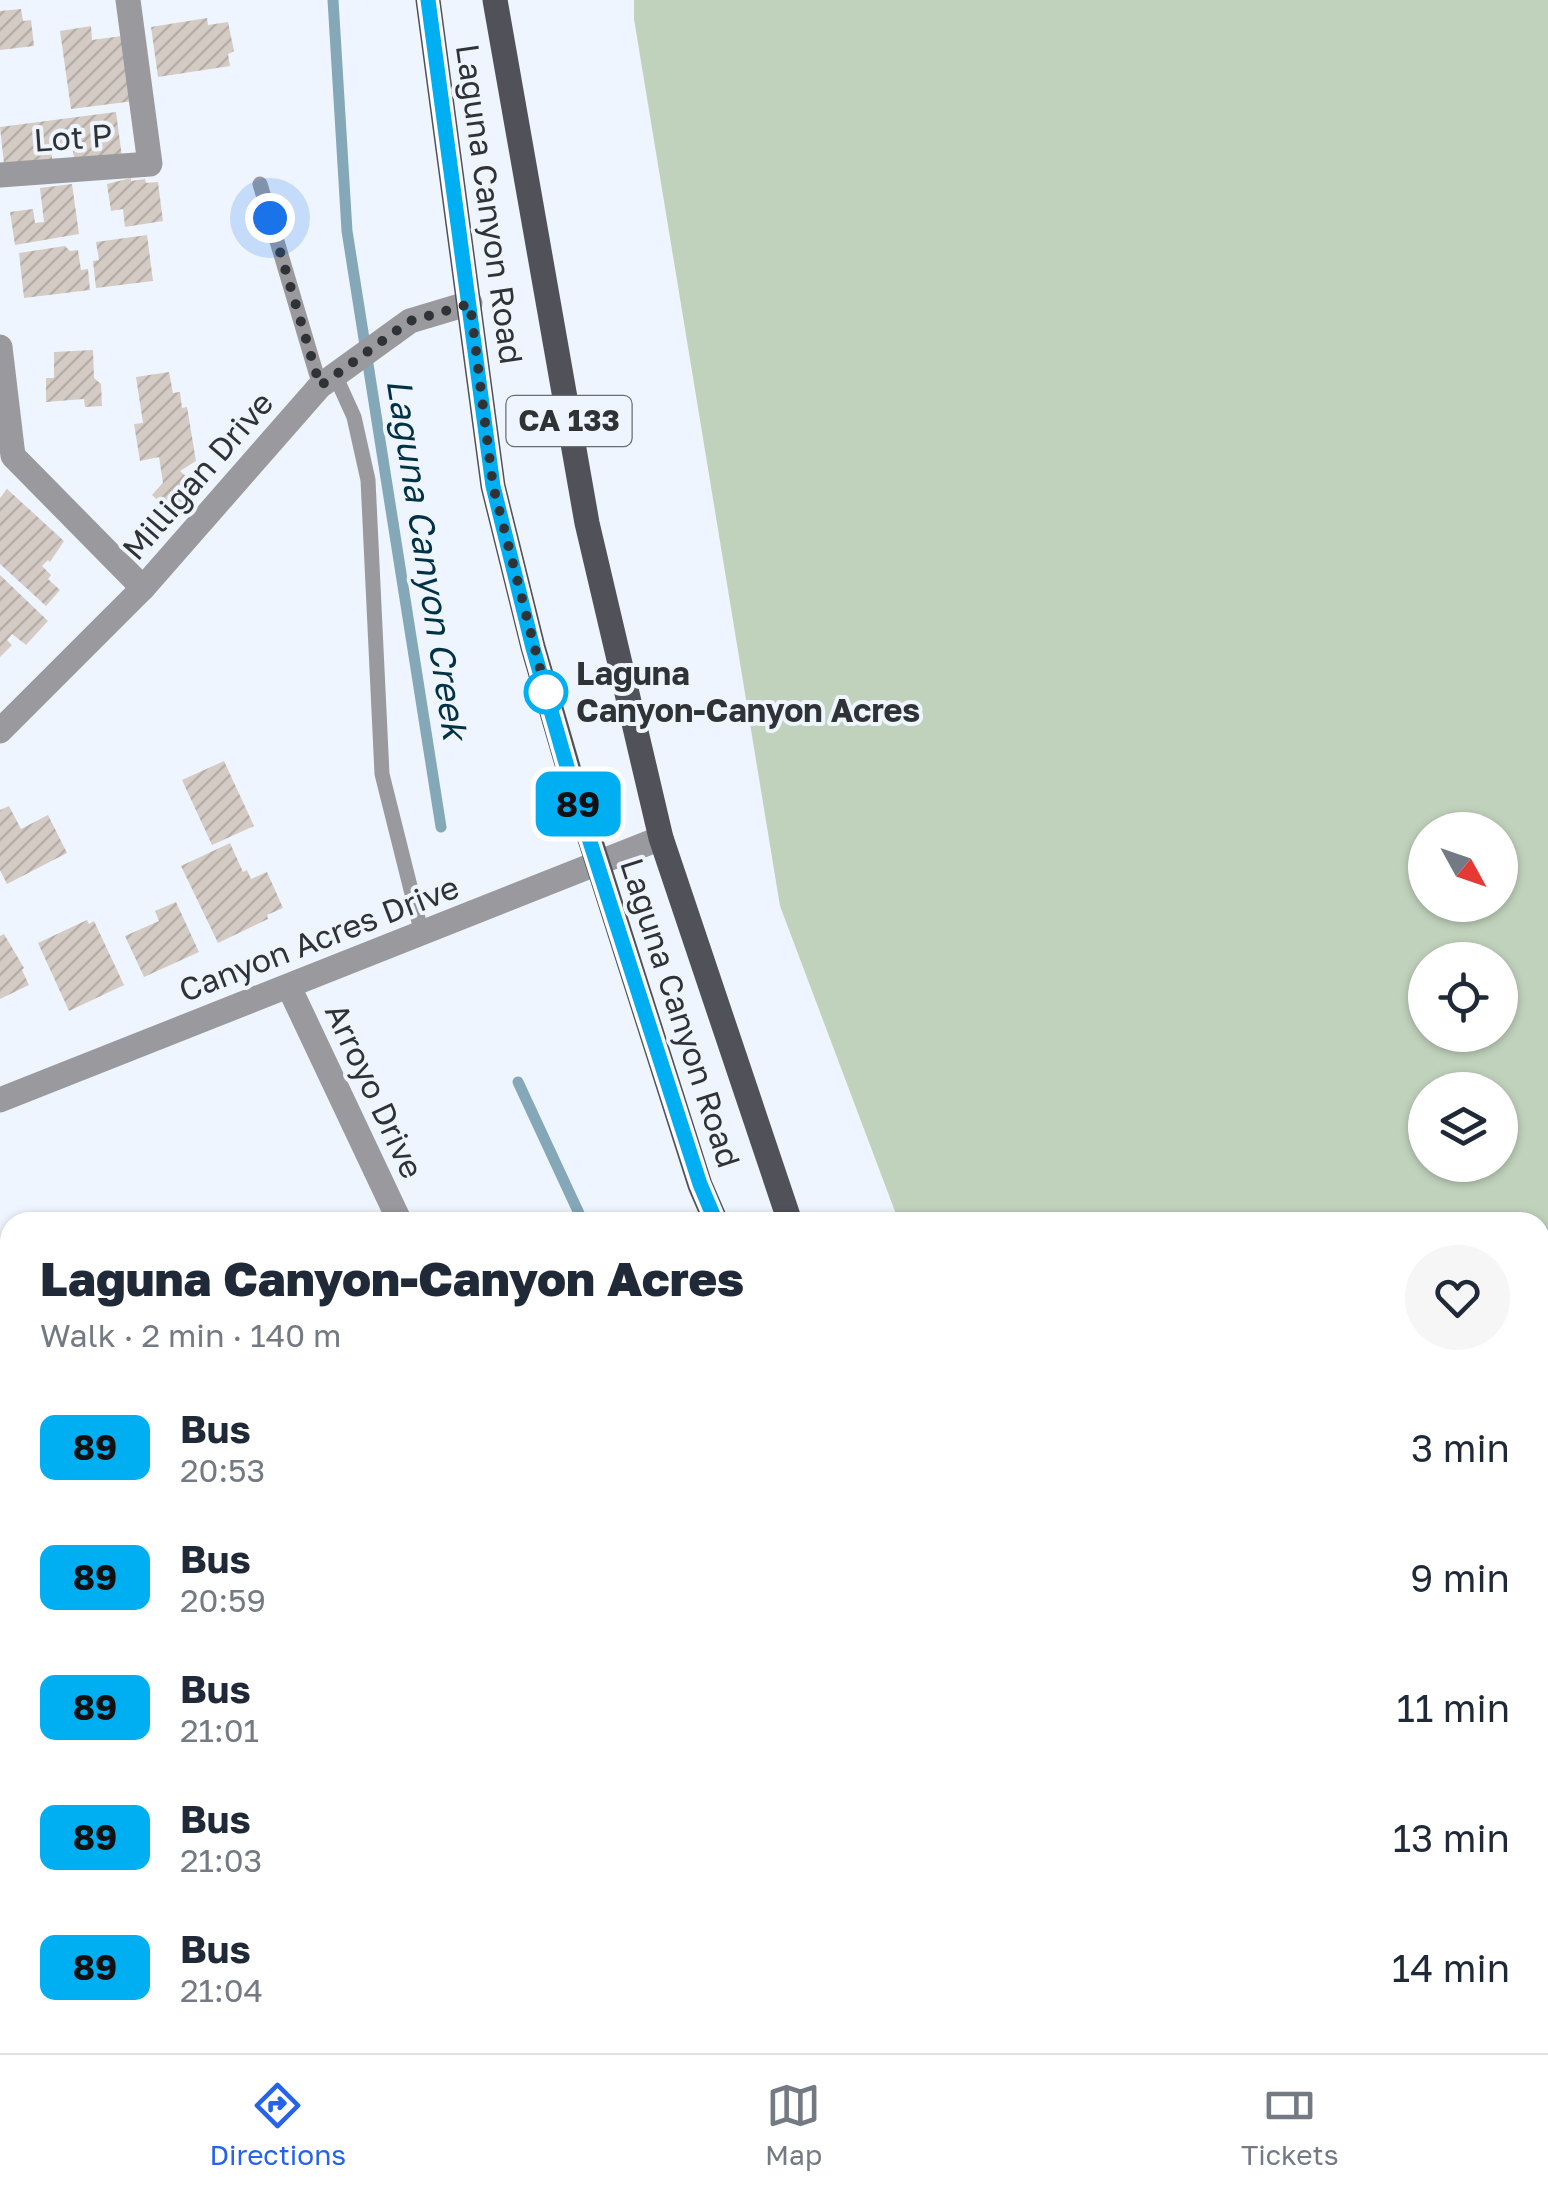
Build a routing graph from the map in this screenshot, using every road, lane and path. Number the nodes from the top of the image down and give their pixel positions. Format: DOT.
graph roads {
  1 [pos="128,0"];
  2 [pos="428,0"];
  3 [pos="494,0"];
  4 [pos="0,175"];
  5 [pos="260,184"];
  6 [pos="470,304"];
  7 [pos="0,347"];
  8 [pos="334,376"];
  9 [pos="143,588"];
  10 [pos="0,731"];
  11 [pos="661,838"];
  12 [pos="598,863"];
  13 [pos="422,934"];
  14 [pos="289,987"];
  15 [pos="0,1100"];
  16 [pos="395,1212"];
  17 [pos="712,1212"];
  18 [pos="787,1212"];
  1 -- 4 [label="street, Lot P"];
  2 -- 6 [label="main road, Laguna Canyon Road / CA 133"];
  3 -- 11 [label="main road, Laguna Canyon Road / CA 133"];
  5 -- 8 [label="lane"];
  6 -- 8 [label="street, Milligan Drive"];
  6 -- 12 [label="main road, Laguna Canyon Road / CA 133"];
  7 -- 9 [label="street"];
  8 -- 9 [label="street, Milligan Drive"];
  8 -- 13 [label="lane"];
  9 -- 10 [label="street, Milligan Drive"];
  11 -- 12 [label="street, Canyon Acres Drive"];
  11 -- 18 [label="main road, Laguna Canyon Road / CA 133"];
  12 -- 13 [label="street, Canyon Acres Drive"];
  12 -- 17 [label="main road, Laguna Canyon Road / CA 133"];
  13 -- 14 [label="street, Canyon Acres Drive"];
  14 -- 15 [label="street, Canyon Acres Drive"];
  14 -- 16 [label="street, Arroyo Drive"];
}
